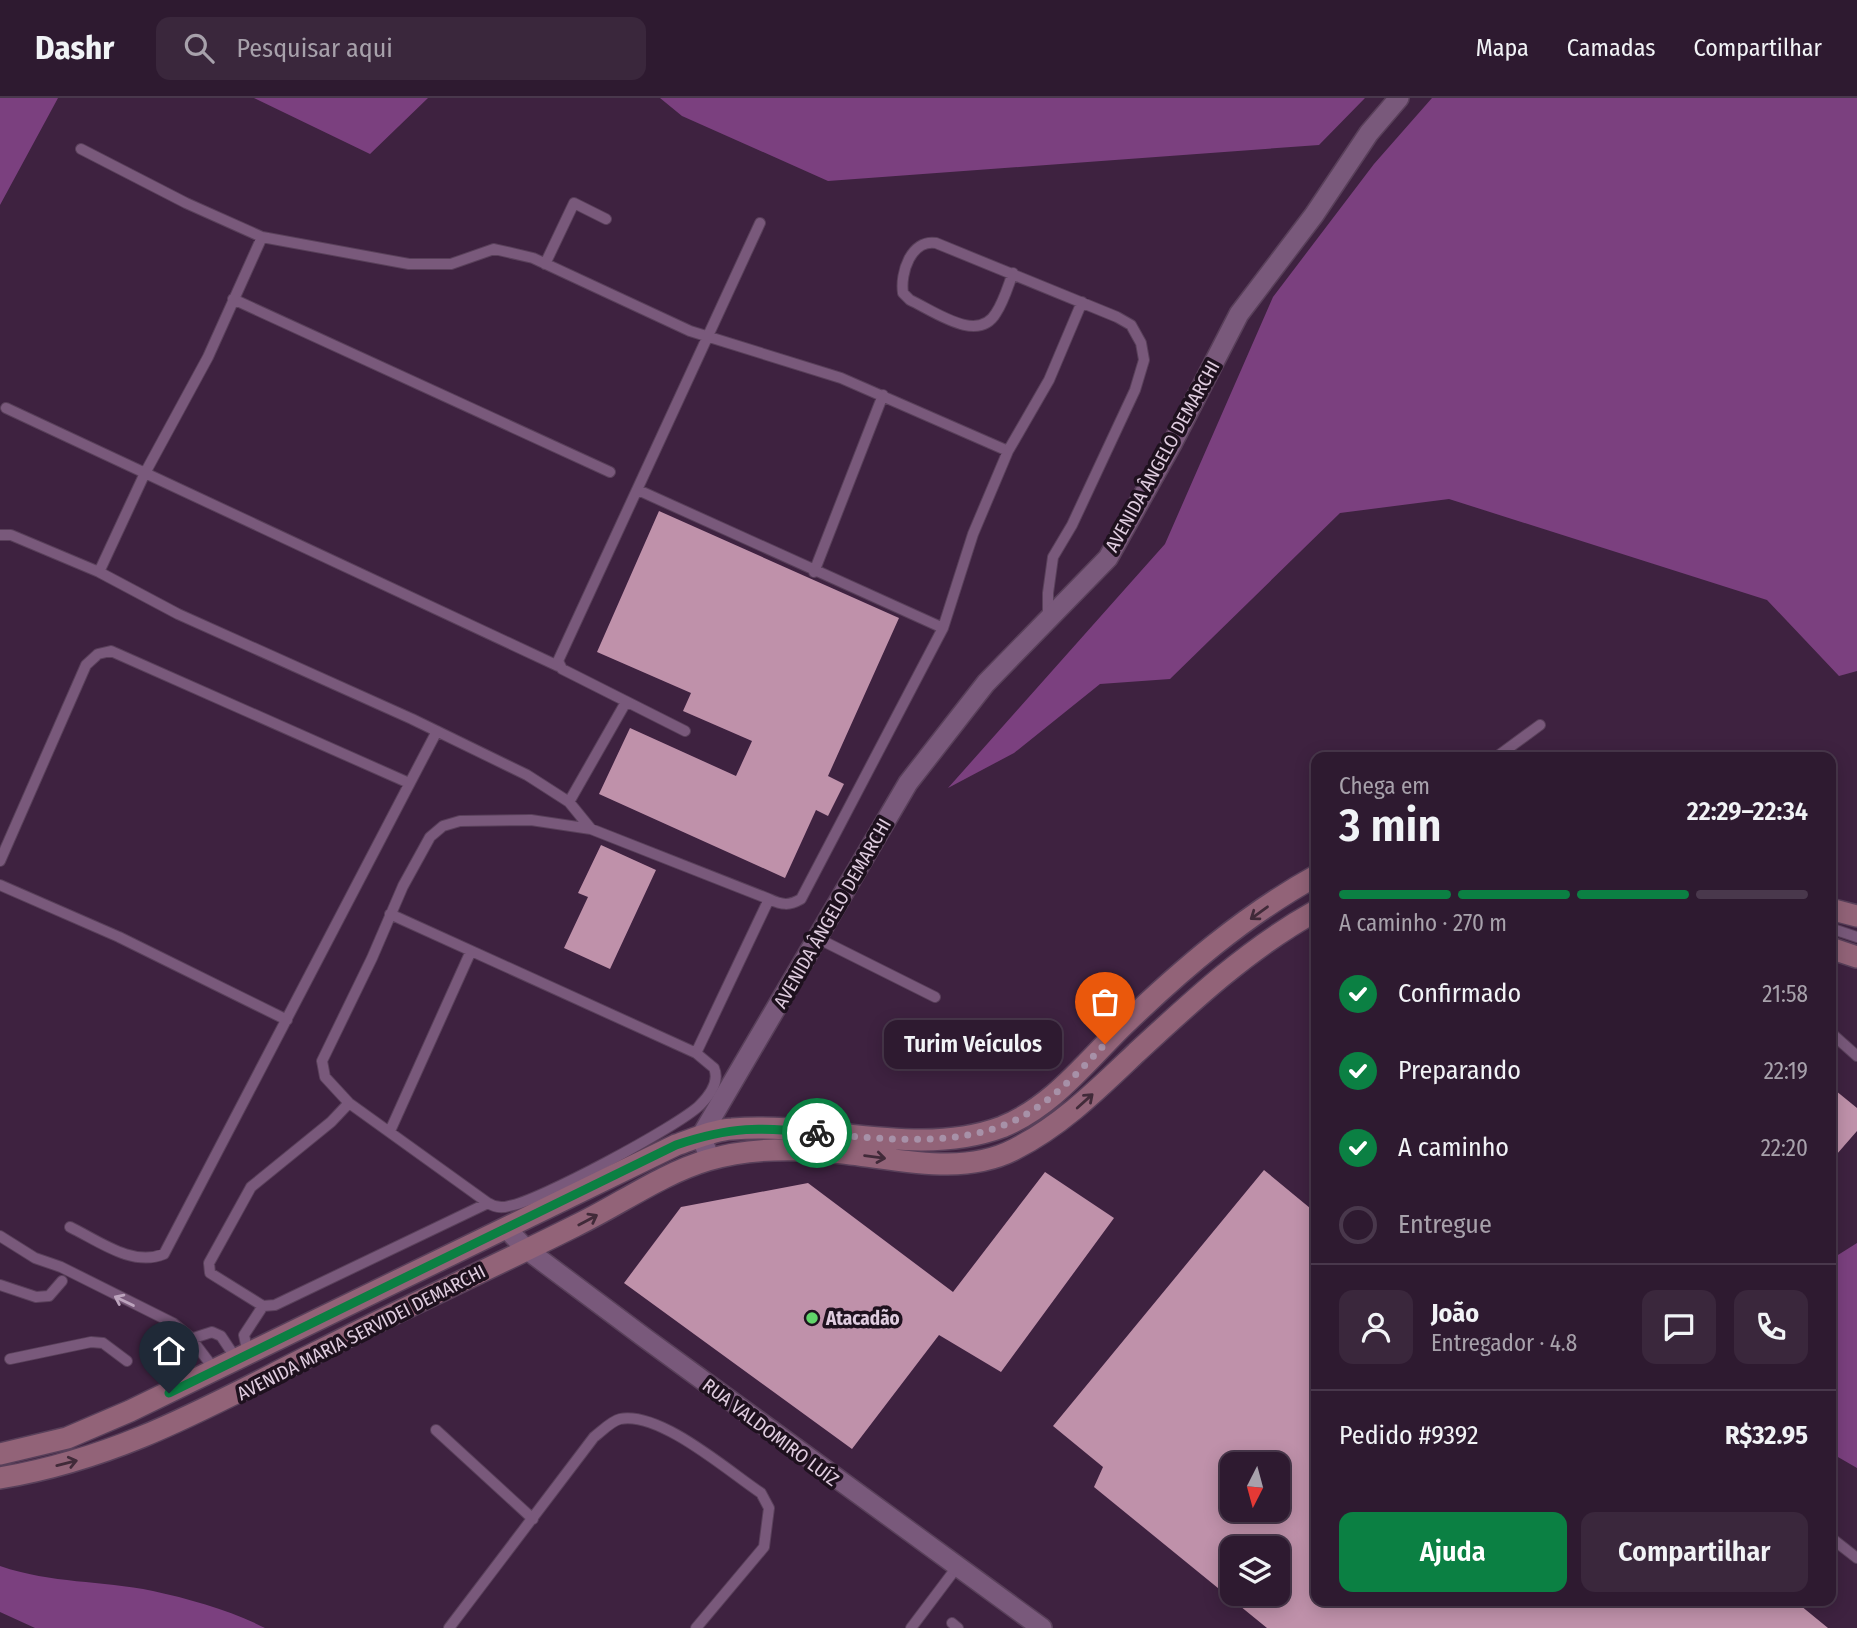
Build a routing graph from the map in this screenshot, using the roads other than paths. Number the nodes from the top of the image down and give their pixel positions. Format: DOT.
graph roads {
  1 [pos="1399,98"];
  2 [pos="81,149"];
  3 [pos="606,219"];
  4 [pos="760,223"];
  5 [pos="262,237"];
  6 [pos="545,264"];
  7 [pos="1013,272"];
  8 [pos="233,299"];
  9 [pos="1082,302"];
  10 [pos="706,336"];
  11 [pos="883,395"];
  12 [pos="6,408"];
  13 [pos="1008,451"];
  14 [pos="610,472"];
  15 [pos="145,473"];
  16 [pos="638,490"];
  17 [pos="0,535"];
  18 [pos="99,572"];
  19 [pos="814,572"];
  20 [pos="1049,621"];
  21 [pos="943,628"];
  22 [pos="558,666"];
  23 [pos="626,702"];
  24 [pos="1540,725"];
  25 [pos="437,731"];
  26 [pos="685,731"];
  27 [pos="1502,752"];
  28 [pos="410,783"];
  29 [pos="569,802"];
  30 [pos="591,829"];
  31 [pos="0,861"];
  32 [pos="1311,879"];
  33 [pos="0,885"];
  34 [pos="769,899"];
  35 [pos="390,914"];
  36 [pos="1311,914"];
  37 [pos="1857,916"];
  38 [pos="1836,926"];
  39 [pos="1836,931"];
  40 [pos="1836,934"];
  41 [pos="1857,937"];
  42 [pos="817,938"];
  43 [pos="471,951"];
  44 [pos="1857,957"];
  45 [pos="935,997"];
  46 [pos="287,1020"];
  47 [pos="1836,1037"];
  48 [pos="696,1053"];
  49 [pos="1857,1056"];
  50 [pos="349,1103"];
  51 [pos="390,1132"];
  52 [pos="701,1136"];
  53 [pos="710,1160"];
  54 [pos="488,1203"];
  55 [pos="71,1227"];
  56 [pos="506,1228"];
  57 [pos="0,1236"];
  58 [pos="526,1249"];
  59 [pos="62,1281"];
  60 [pos="0,1284"];
  61 [pos="263,1307"];
  62 [pos="190,1337"];
  63 [pos="243,1357"];
  64 [pos="10,1359"];
  65 [pos="127,1361"];
  66 [pos="215,1370"];
  67 [pos="169,1393"];
  68 [pos="436,1430"];
  69 [pos="0,1454"];
  70 [pos="0,1478"];
  71 [pos="533,1519"];
  72 [pos="1836,1542"];
  73 [pos="1857,1558"];
  74 [pos="957,1567"];
  75 [pos="449,1628"];
  76 [pos="696,1628"];
  77 [pos="911,1628"];
  78 [pos="1042,1628"];
  1 -- 20 [label="street, AVENIDA ÂNGELO DEMARCHI"];
  2 -- 5 [label="lane"];
  3 -- 6 [label="lane"];
  4 -- 10 [label="lane"];
  5 -- 6 [label="lane"];
  5 -- 8 [label="lane"];
  6 -- 10 [label="lane"];
  7 -- 7 [label="lane"];
  7 -- 9 [label="lane"];
  8 -- 14 [label="lane"];
  8 -- 15 [label="lane"];
  9 -- 13 [label="lane"];
  9 -- 20 [label="lane"];
  10 -- 11 [label="lane"];
  10 -- 16 [label="lane"];
  11 -- 13 [label="lane"];
  11 -- 19 [label="lane"];
  12 -- 15 [label="lane"];
  13 -- 21 [label="lane"];
  15 -- 18 [label="lane"];
  15 -- 22 [label="lane"];
  16 -- 19 [label="lane"];
  16 -- 22 [label="lane"];
  17 -- 18 [label="lane"];
  18 -- 25 [label="lane"];
  19 -- 21 [label="lane"];
  20 -- 42 [label="street, AVENIDA ÂNGELO DEMARCHI"];
  21 -- 34 [label="lane"];
  22 -- 23 [label="lane"];
  23 -- 26 [label="lane"];
  23 -- 29 [label="lane"];
  24 -- 27 [label="lane"];
  25 -- 28 [label="lane"];
  25 -- 29 [label="lane"];
  28 -- 31 [label="lane"];
  28 -- 46 [label="lane"];
  29 -- 30 [label="lane"];
  30 -- 34 [label="lane"];
  30 -- 35 [label="lane"];
  32 -- 52 [label="main road, AVENIDA MARIA SERVIDEI DEMARCHI, one-way"];
  33 -- 46 [label="lane"];
  34 -- 48 [label="lane"];
  35 -- 43 [label="lane"];
  35 -- 50 [label="lane"];
  53 -- 36 [label="main road, AVENIDA MARIA SERVIDEI DEMARCHI, one-way"];
  37 -- 38 [label="main road"];
  39 -- 41 [label="lane"];
  40 -- 44 [label="main road"];
  42 -- 45 [label="lane"];
  42 -- 52 [label="street, AVENIDA ÂNGELO DEMARCHI"];
  43 -- 48 [label="lane"];
  43 -- 51 [label="lane"];
  46 -- 55 [label="lane"];
  47 -- 49 [label="lane"];
  48 -- 54 [label="lane"];
  50 -- 51 [label="lane"];
  50 -- 61 [label="lane"];
  51 -- 54 [label="lane"];
  52 -- 53 [label="street"];
  52 -- 56 [label="main road, AVENIDA MARIA SERVIDEI DEMARCHI"];
  58 -- 53 [label="main road, AVENIDA MARIA SERVIDEI DEMARCHI, one-way"];
  54 -- 61 [label="lane"];
  56 -- 58 [label="street, RUA VALDOMIRO LUÍZ"];
  56 -- 63 [label="main road, AVENIDA MARIA SERVIDEI DEMARCHI"];
  62 -- 57 [label="lane, one-way"];
  70 -- 58 [label="main road, AVENIDA MARIA SERVIDEI DEMARCHI, one-way"];
  58 -- 74 [label="street, RUA VALDOMIRO LUÍZ"];
  59 -- 60 [label="lane"];
  61 -- 63 [label="lane"];
  62 -- 63 [label="lane"];
  62 -- 66 [label="lane"];
  62 -- 67 [label="lane"];
  63 -- 66 [label="main road, AVENIDA MARIA SERVIDEI DEMARCHI"];
  64 -- 65 [label="lane"];
  66 -- 67 [label="main road, AVENIDA MARIA SERVIDEI DEMARCHI"];
  67 -- 69 [label="main road, AVENIDA MARIA SERVIDEI DEMARCHI"];
  68 -- 71 [label="lane"];
  71 -- 75 [label="lane"];
  71 -- 76 [label="lane"];
  72 -- 73 [label="lane"];
  74 -- 77 [label="lane"];
  74 -- 78 [label="street, RUA VALDOMIRO LUÍZ"];
}
